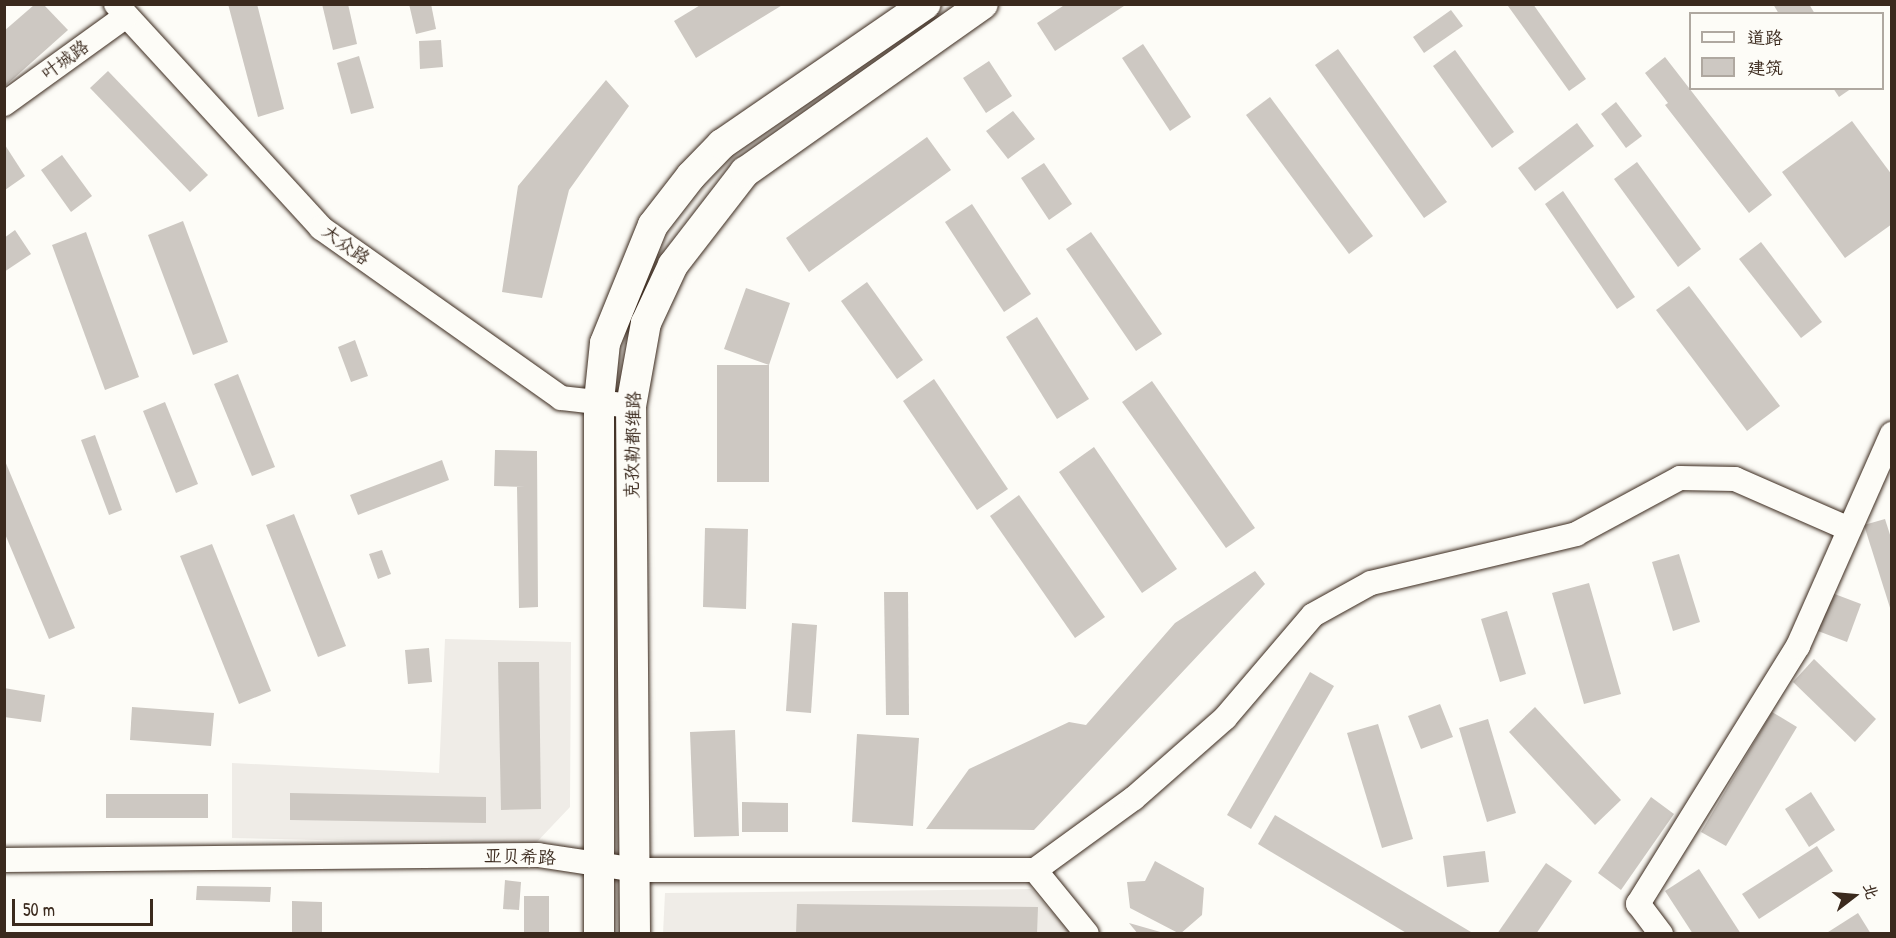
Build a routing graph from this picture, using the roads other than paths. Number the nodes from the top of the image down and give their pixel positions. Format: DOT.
graph roads {
  1 [pos="926,4"];
  2 [pos="983,4"];
  3 [pos="121,10"];
  4 [pos="4,104"];
  5 [pos="599,401"];
  6 [pos="630,406"];
  7 [pos="1892,434"];
  8 [pos="1849,529"];
  9 [pos="4,860"];
  10 [pos="599,863"];
  11 [pos="636,870"];
  12 [pos="1035,870"];
  13 [pos="1652,929"];
  14 [pos="599,933"];
  15 [pos="635,933"];
  16 [pos="1087,933"];
  1 -- 5 [label="main road, 克孜勒都维路"];
  2 -- 6 [label="main road, 克孜勒都维路"];
  3 -- 4 [label="street, 叶城路"];
  3 -- 5 [label="street, 大众路"];
  5 -- 6 [label="street, 大众路"];
  5 -- 10 [label="main road, 克孜勒都维路"];
  6 -- 11 [label="main road, 克孜勒都维路"];
  7 -- 8 [label="street"];
  8 -- 12 [label="street"];
  8 -- 13 [label="street"];
  9 -- 10 [label="street, 亚贝希路"];
  10 -- 11 [label="street, 亚贝希路"];
  10 -- 14 [label="main road, 克孜勒都维路"];
  11 -- 12 [label="street, 亚贝希路"];
  11 -- 15 [label="main road, 克孜勒都维路"];
  12 -- 16 [label="street"];
}
